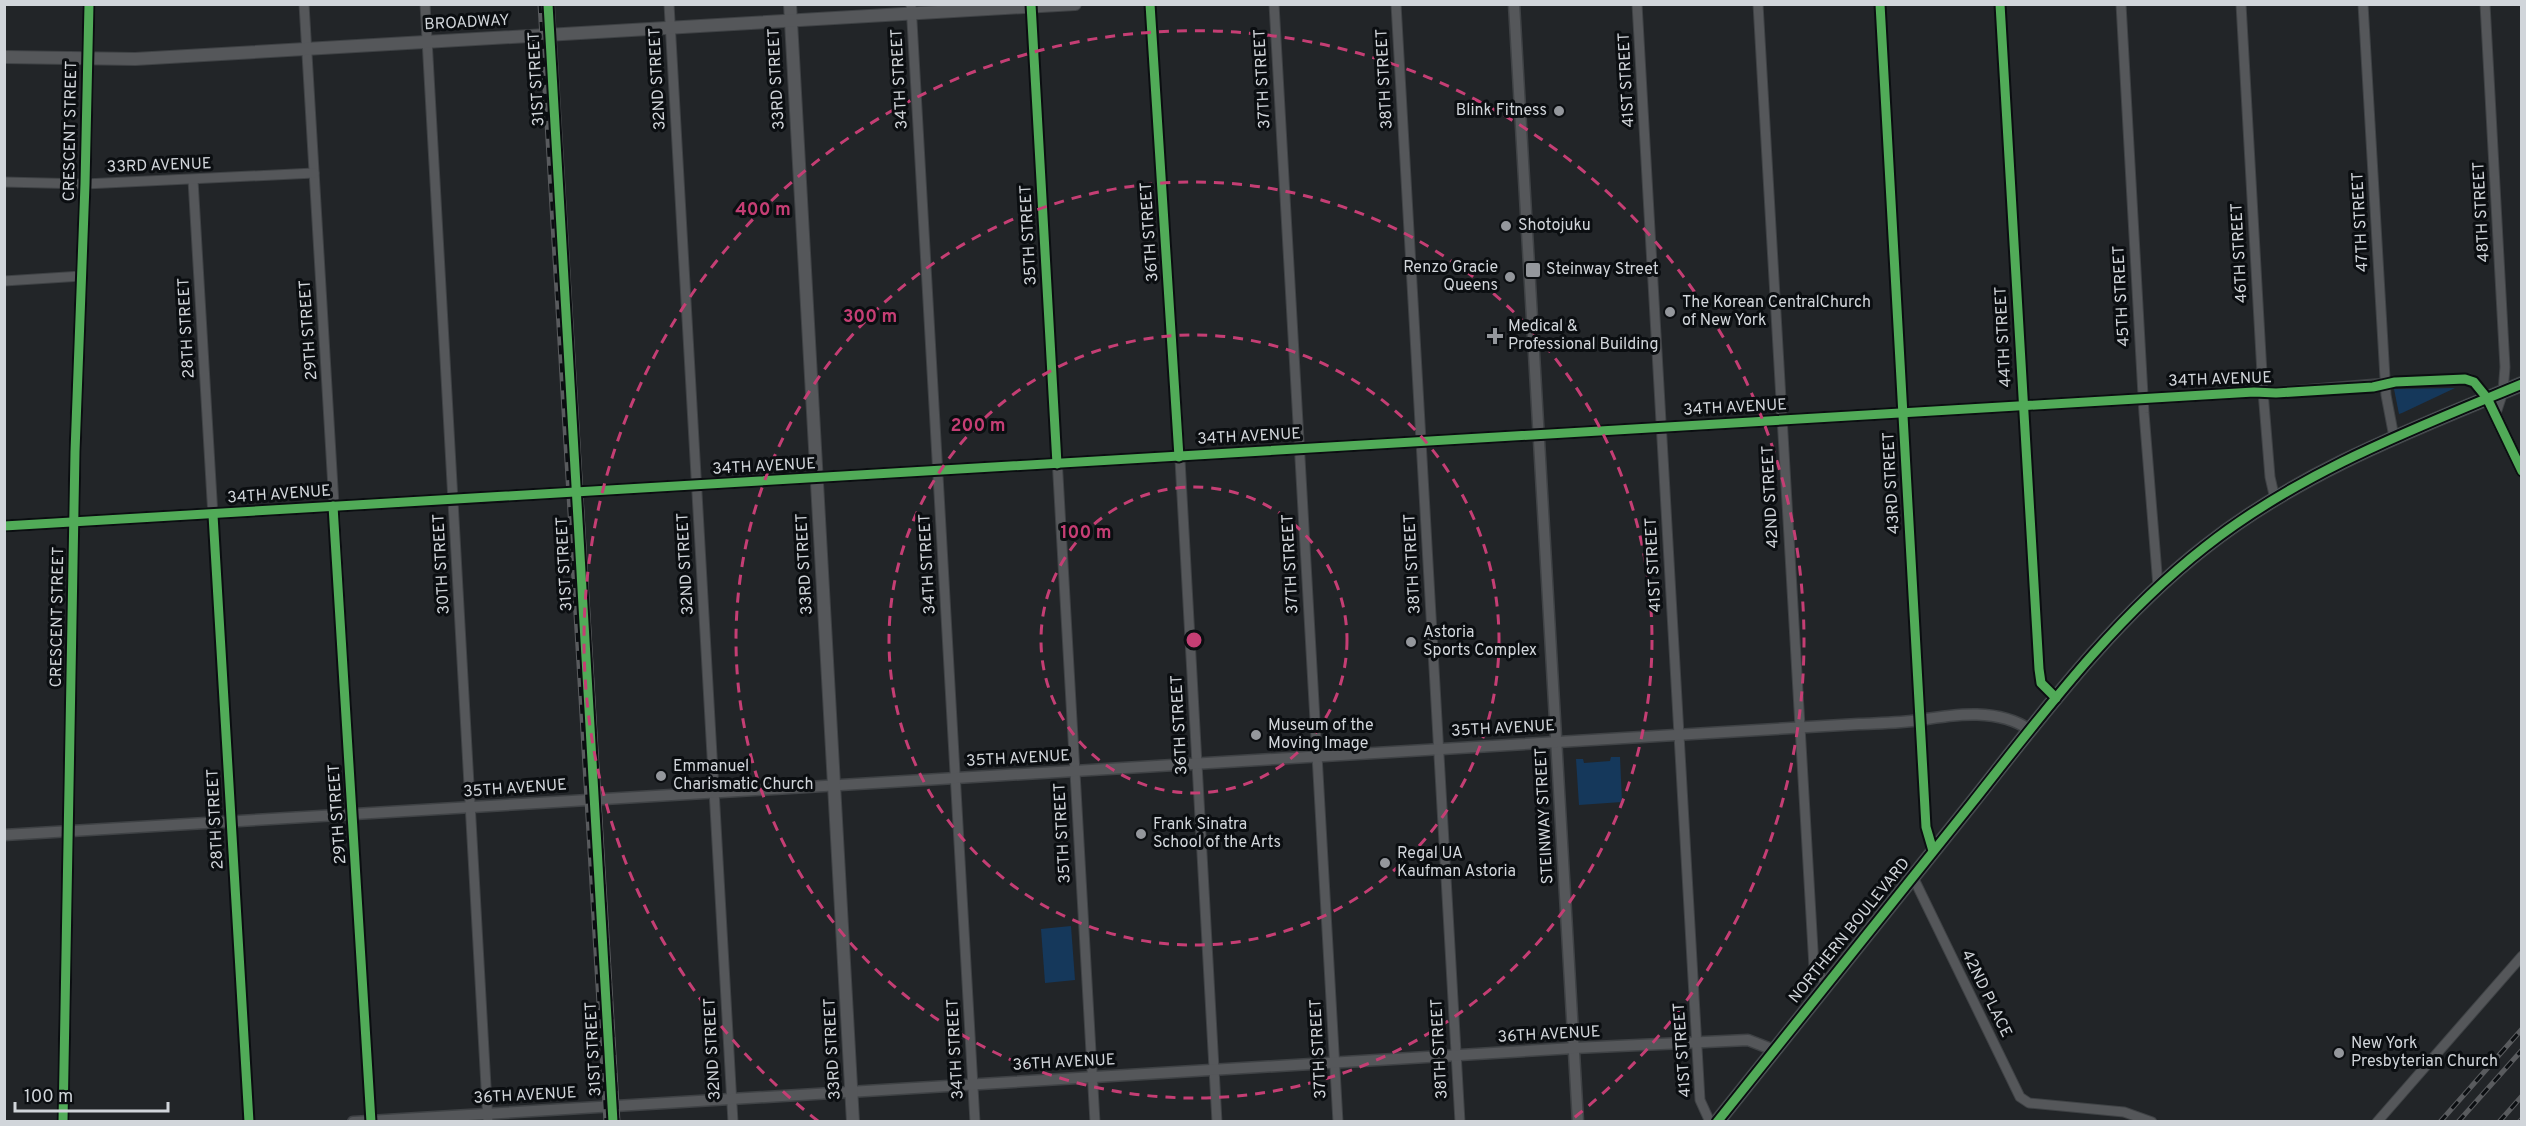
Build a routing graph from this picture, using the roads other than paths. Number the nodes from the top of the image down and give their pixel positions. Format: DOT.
graph roads {
  1 [pos="89,4"];
  2 [pos="304,4"];
  3 [pos="425,4"];
  4 [pos="548,4"];
  5 [pos="669,4"];
  6 [pos="790,4"];
  7 [pos="1075,4"];
  8 [pos="1150,4"];
  9 [pos="1274,4"];
  10 [pos="1396,4"];
  11 [pos="1514,4"];
  12 [pos="1637,4"];
  13 [pos="1758,4"];
  14 [pos="1880,4"];
  15 [pos="2000,4"];
  16 [pos="2121,4"];
  17 [pos="2241,4"];
  18 [pos="2363,4"];
  19 [pos="2485,4"];
  20 [pos="1031,6"];
  21 [pos="912,9"];
  22 [pos="791,21"];
  23 [pos="670,28"];
  24 [pos="550,35"];
  25 [pos="427,42"];
  26 [pos="306,49"];
  27 [pos="4,57"];
  28 [pos="88,59"];
  29 [pos="314,173"];
  30 [pos="193,180"];
  31 [pos="4,182"];
  32 [pos="85,184"];
  33 [pos="82,276"];
  34 [pos="4,280"];
  35 [pos="2385,384"];
  36 [pos="2522,384"];
  37 [pos="2263,391"];
  38 [pos="2503,392"];
  39 [pos="2143,398"];
  40 [pos="2487,398"];
  41 [pos="2023,406"];
  42 [pos="1903,413"];
  43 [pos="2495,416"];
  44 [pos="1782,420"];
  45 [pos="1662,428"];
  46 [pos="1538,435"];
  47 [pos="2394,437"];
  48 [pos="1421,442"];
  49 [pos="1300,449"];
  50 [pos="1179,457"];
  51 [pos="1057,464"];
  52 [pos="938,471"];
  53 [pos="2522,471"];
  54 [pos="817,479"];
  55 [pos="697,486"];
  56 [pos="576,493"];
  57 [pos="2275,499"];
  58 [pos="453,501"];
  59 [pos="333,506"];
  60 [pos="213,515"];
  61 [pos="74,523"];
  62 [pos="4,526"];
  63 [pos="2158,586"];
  64 [pos="2056,698"];
  65 [pos="1920,720"];
  66 [pos="1800,726"];
  67 [pos="2030,730"];
  68 [pos="1679,734"];
  69 [pos="1556,741"];
  70 [pos="1438,748"];
  71 [pos="1317,756"];
  72 [pos="1197,763"];
  73 [pos="1075,770"];
  74 [pos="955,777"];
  75 [pos="834,785"];
  76 [pos="714,792"];
  77 [pos="594,799"];
  78 [pos="470,807"];
  79 [pos="353,814"];
  80 [pos="231,821"];
  81 [pos="69,831"];
  82 [pos="4,835"];
  83 [pos="1934,851"];
  84 [pos="1912,877"];
  85 [pos="2522,956"];
  86 [pos="1826,984"];
  87 [pos="1697,1043"];
  88 [pos="1574,1048"];
  89 [pos="1774,1050"];
  90 [pos="1456,1055"];
  91 [pos="1335,1062"];
  92 [pos="1214,1070"];
  93 [pos="1092,1077"];
  94 [pos="973,1084"];
  95 [pos="852,1091"];
  96 [pos="732,1099"];
  97 [pos="612,1106"];
  98 [pos="488,1117"];
  99 [pos="371,1121"];
  100 [pos="63,1122"];
  101 [pos="249,1122"];
  102 [pos="353,1122"];
  103 [pos="613,1122"];
  104 [pos="733,1122"];
  105 [pos="854,1122"];
  106 [pos="975,1122"];
  107 [pos="1095,1122"];
  108 [pos="1217,1122"];
  109 [pos="1338,1122"];
  110 [pos="1460,1122"];
  111 [pos="1578,1122"];
  112 [pos="1710,1122"];
  113 [pos="1717,1122"];
  114 [pos="2152,1122"];
  115 [pos="2377,1122"];
  1 -- 28 [label="street, CRESCENT STREET"];
  2 -- 26 [label="street, 29TH STREET"];
  3 -- 25 [label="street, 30TH STREET"];
  4 -- 24 [label="main road, 31ST STREET"];
  5 -- 23 [label="street, 32ND STREET"];
  6 -- 22 [label="main road, 33RD STREET"];
  7 -- 20 [label="main road, BROADWAY"];
  8 -- 50 [label="street, 36TH STREET"];
  9 -- 49 [label="street, 37TH STREET"];
  10 -- 48 [label="street, 38TH STREET"];
  11 -- 46 [label="street, STEINWAY STREET"];
  12 -- 45 [label="street, 41ST STREET"];
  13 -- 44 [label="street, 42ND STREET"];
  14 -- 42 [label="street, 43RD STREET"];
  15 -- 41 [label="street, 44TH STREET"];
  16 -- 39 [label="street, 45TH STREET"];
  17 -- 37 [label="street, 46TH STREET"];
  18 -- 35 [label="street, 47TH STREET"];
  19 -- 38 [label="street, 48TH STREET"];
  20 -- 21 [label="main road, BROADWAY"];
  20 -- 51 [label="street, 35TH STREET"];
  21 -- 22 [label="main road, BROADWAY"];
  21 -- 52 [label="street, 34TH STREET"];
  22 -- 23 [label="main road, BROADWAY"];
  22 -- 54 [label="main road, 33RD STREET"];
  23 -- 24 [label="main road, BROADWAY"];
  23 -- 55 [label="street, 32ND STREET"];
  24 -- 25 [label="main road, BROADWAY"];
  24 -- 56 [label="main road, 31ST STREET"];
  25 -- 26 [label="main road, BROADWAY"];
  25 -- 58 [label="street, 30TH STREET"];
  26 -- 28 [label="main road, BROADWAY"];
  26 -- 29 [label="street, 29TH STREET"];
  27 -- 28 [label="main road, BROADWAY"];
  28 -- 32 [label="street, CRESCENT STREET"];
  29 -- 30 [label="street, 33RD AVENUE"];
  29 -- 59 [label="street, 29TH STREET"];
  30 -- 32 [label="street, 33RD AVENUE"];
  30 -- 60 [label="street, 28TH STREET"];
  31 -- 32 [label="street, 33RD AVENUE"];
  32 -- 33 [label="street, CRESCENT STREET"];
  33 -- 34 [label="street"];
  33 -- 61 [label="street, CRESCENT STREET"];
  35 -- 37 [label="street, 34TH AVENUE"];
  35 -- 40 [label="street, 34TH AVENUE"];
  35 -- 47 [label="street, 47TH STREET"];
  36 -- 38 [label="main road, NORTHERN BOULEVARD"];
  37 -- 39 [label="street, 34TH AVENUE"];
  37 -- 57 [label="street, 46TH STREET"];
  38 -- 40 [label="main road, NORTHERN BOULEVARD"];
  38 -- 43 [label="street, 48TH STREET"];
  39 -- 41 [label="street, 34TH AVENUE"];
  39 -- 63 [label="street, 45TH STREET"];
  40 -- 43 [label="street"];
  40 -- 47 [label="main road, NORTHERN BOULEVARD"];
  41 -- 42 [label="street, 34TH AVENUE"];
  41 -- 64 [label="street, 44TH STREET"];
  42 -- 44 [label="street, 34TH AVENUE"];
  42 -- 65 [label="street, 43RD STREET"];
  43 -- 53 [label="street"];
  44 -- 45 [label="street, 34TH AVENUE"];
  44 -- 66 [label="street, 42ND STREET"];
  45 -- 46 [label="street, 34TH AVENUE"];
  45 -- 68 [label="street, 41ST STREET"];
  46 -- 48 [label="street, 34TH AVENUE"];
  46 -- 69 [label="street, STEINWAY STREET"];
  47 -- 57 [label="main road, NORTHERN BOULEVARD"];
  48 -- 49 [label="street, 34TH AVENUE"];
  48 -- 70 [label="street, 38TH STREET"];
  49 -- 50 [label="street, 34TH AVENUE"];
  49 -- 71 [label="street, 37TH STREET"];
  50 -- 51 [label="street, 34TH AVENUE"];
  50 -- 72 [label="street, 36TH STREET"];
  51 -- 52 [label="street, 34TH AVENUE"];
  51 -- 73 [label="street, 35TH STREET"];
  52 -- 54 [label="street, 34TH AVENUE"];
  52 -- 74 [label="street, 34TH STREET"];
  54 -- 55 [label="street, 34TH AVENUE"];
  54 -- 75 [label="main road, 33RD STREET"];
  55 -- 56 [label="street, 34TH AVENUE"];
  55 -- 76 [label="street, 32ND STREET"];
  56 -- 58 [label="street, 34TH AVENUE"];
  56 -- 77 [label="main road, 31ST STREET"];
  57 -- 63 [label="main road, NORTHERN BOULEVARD"];
  58 -- 59 [label="street, 34TH AVENUE"];
  58 -- 78 [label="street, 30TH STREET"];
  59 -- 60 [label="street, 34TH AVENUE"];
  59 -- 79 [label="street, 29TH STREET"];
  60 -- 61 [label="street, 34TH AVENUE"];
  60 -- 80 [label="street, 28TH STREET"];
  61 -- 62 [label="street, 34TH AVENUE"];
  61 -- 81 [label="street, CRESCENT STREET"];
  63 -- 64 [label="main road, NORTHERN BOULEVARD"];
  64 -- 67 [label="main road, NORTHERN BOULEVARD"];
  65 -- 66 [label="street, 35TH AVENUE"];
  65 -- 67 [label="street, 35TH AVENUE"];
  65 -- 83 [label="street, 43RD STREET"];
  66 -- 68 [label="street, 35TH AVENUE"];
  66 -- 86 [label="street, 42ND STREET"];
  67 -- 83 [label="main road, NORTHERN BOULEVARD"];
  68 -- 69 [label="street, 35TH AVENUE"];
  68 -- 87 [label="street, 41ST STREET"];
  69 -- 70 [label="street, 35TH AVENUE"];
  69 -- 88 [label="street, STEINWAY STREET"];
  70 -- 71 [label="street, 35TH AVENUE"];
  70 -- 90 [label="street, 38TH STREET"];
  71 -- 72 [label="street, 35TH AVENUE"];
  71 -- 91 [label="street, 37TH STREET"];
  72 -- 73 [label="street, 35TH AVENUE"];
  72 -- 92 [label="street, 36TH STREET"];
  73 -- 74 [label="street, 35TH AVENUE"];
  73 -- 93 [label="street, 35TH STREET"];
  74 -- 75 [label="street, 35TH AVENUE"];
  74 -- 94 [label="street, 34TH STREET"];
  75 -- 76 [label="street, 35TH AVENUE"];
  75 -- 95 [label="main road, 33RD STREET"];
  76 -- 77 [label="street, 35TH AVENUE"];
  76 -- 96 [label="street, 32ND STREET"];
  77 -- 78 [label="street, 35TH AVENUE"];
  77 -- 97 [label="main road, 31ST STREET"];
  78 -- 79 [label="street, 35TH AVENUE"];
  78 -- 98 [label="street, 30TH STREET"];
  79 -- 80 [label="street, 35TH AVENUE"];
  79 -- 99 [label="street, 29TH STREET"];
  80 -- 81 [label="street, 35TH AVENUE"];
  80 -- 101 [label="street, 28TH STREET"];
  81 -- 82 [label="street, 35TH AVENUE"];
  81 -- 100 [label="street, CRESCENT STREET"];
  83 -- 84 [label="main road, NORTHERN BOULEVARD"];
  84 -- 86 [label="main road, NORTHERN BOULEVARD"];
  84 -- 114 [label="street, 42ND PLACE"];
  85 -- 115 [label="street"];
  86 -- 89 [label="main road, NORTHERN BOULEVARD"];
  87 -- 88 [label="street, 36TH AVENUE"];
  87 -- 89 [label="street, 36TH AVENUE"];
  87 -- 112 [label="street, 41ST STREET"];
  88 -- 90 [label="street, 36TH AVENUE"];
  88 -- 111 [label="street, STEINWAY STREET"];
  89 -- 113 [label="main road, NORTHERN BOULEVARD"];
  90 -- 91 [label="street, 36TH AVENUE"];
  90 -- 110 [label="street, 38TH STREET"];
  91 -- 92 [label="street, 36TH AVENUE"];
  91 -- 109 [label="street, 37TH STREET"];
  92 -- 93 [label="street, 36TH AVENUE"];
  92 -- 108 [label="street, 36TH STREET"];
  93 -- 94 [label="street, 36TH AVENUE"];
  93 -- 107 [label="street, 35TH STREET"];
  94 -- 95 [label="street, 36TH AVENUE"];
  94 -- 106 [label="street, 34TH STREET"];
  95 -- 96 [label="street, 36TH AVENUE"];
  95 -- 105 [label="main road, 33RD STREET"];
  96 -- 97 [label="street, 36TH AVENUE"];
  96 -- 104 [label="street, 32ND STREET"];
  97 -- 98 [label="street, 36TH AVENUE"];
  97 -- 103 [label="main road, 31ST STREET"];
  98 -- 99 [label="street, 36TH AVENUE"];
  99 -- 102 [label="street, 36TH AVENUE"];
}
